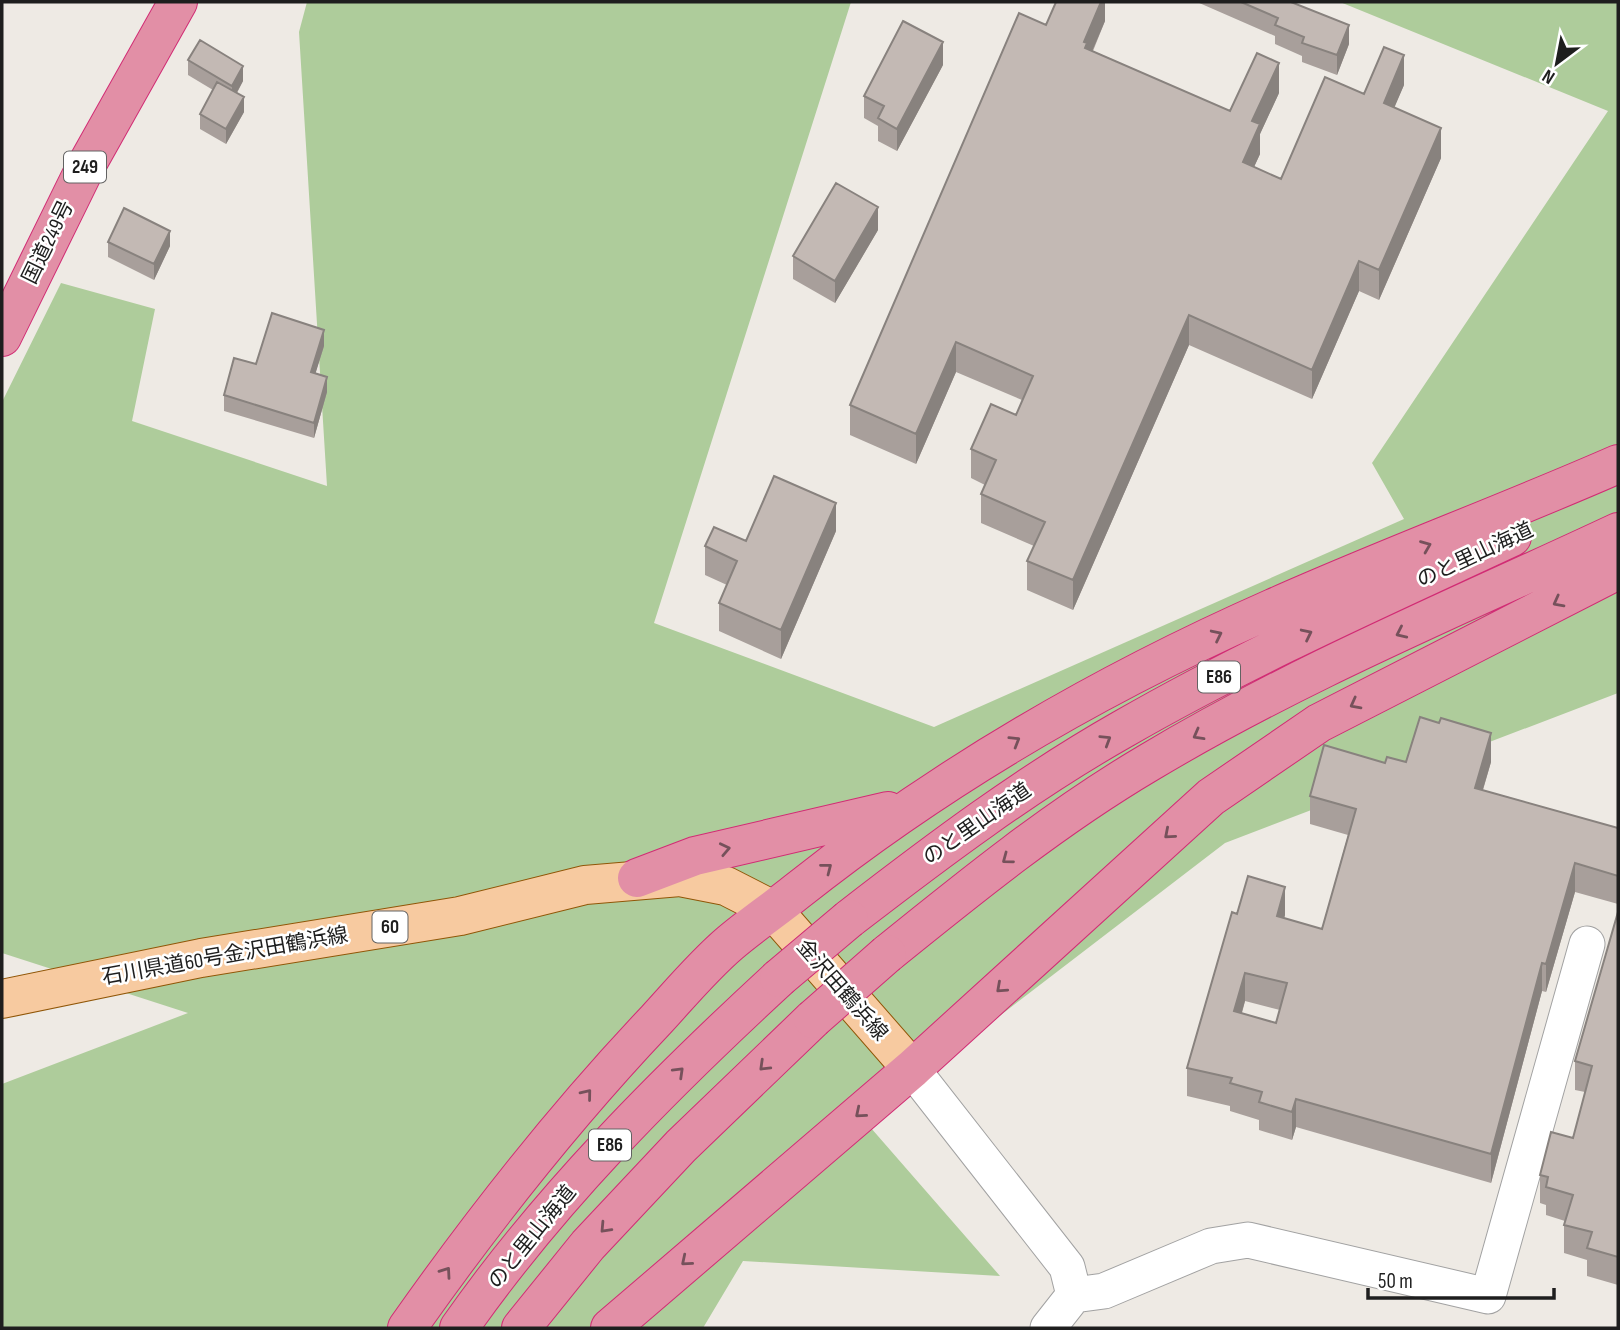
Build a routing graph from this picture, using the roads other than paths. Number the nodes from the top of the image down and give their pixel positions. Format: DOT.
graph roads {
  1 [pos="178,2"];
  2 [pos="2,337"];
  3 [pos="1618,464"];
  4 [pos="1618,486"];
  5 [pos="1618,531"];
  6 [pos="1618,569"];
  7 [pos="925,797"];
  8 [pos="637,878"];
  9 [pos="773,910"];
  10 [pos="1587,944"];
  11 [pos="2,999"];
  12 [pos="912,1069"];
  13 [pos="1074,1295"];
  14 [pos="407,1328"];
  15 [pos="459,1328"];
  16 [pos="521,1328"];
  17 [pos="610,1328"];
  18 [pos="1048,1328"];
  1 -- 2 [label="highway, 国道249号 / 249"];
  7 -- 3 [label="highway, one-way"];
  15 -- 4 [label="highway, のと里山海道 / E86, one-way, bridge"];
  5 -- 16 [label="highway, のと里山海道 / E86, one-way, bridge"];
  6 -- 12 [label="highway, one-way"];
  8 -- 7 [label="highway, one-way"];
  9 -- 7 [label="highway, one-way"];
  8 -- 9 [label="main road, 石川県道60号金沢田鶴浜線 / 60"];
  8 -- 11 [label="main road, 石川県道60号金沢田鶴浜線 / 60"];
  9 -- 12 [label="main road, 金沢田鶴浜線 / 60"];
  14 -- 9 [label="highway, one-way"];
  10 -- 13 [label="street"];
  12 -- 13 [label="street"];
  12 -- 17 [label="highway, one-way"];
  13 -- 18 [label="street"];
}
